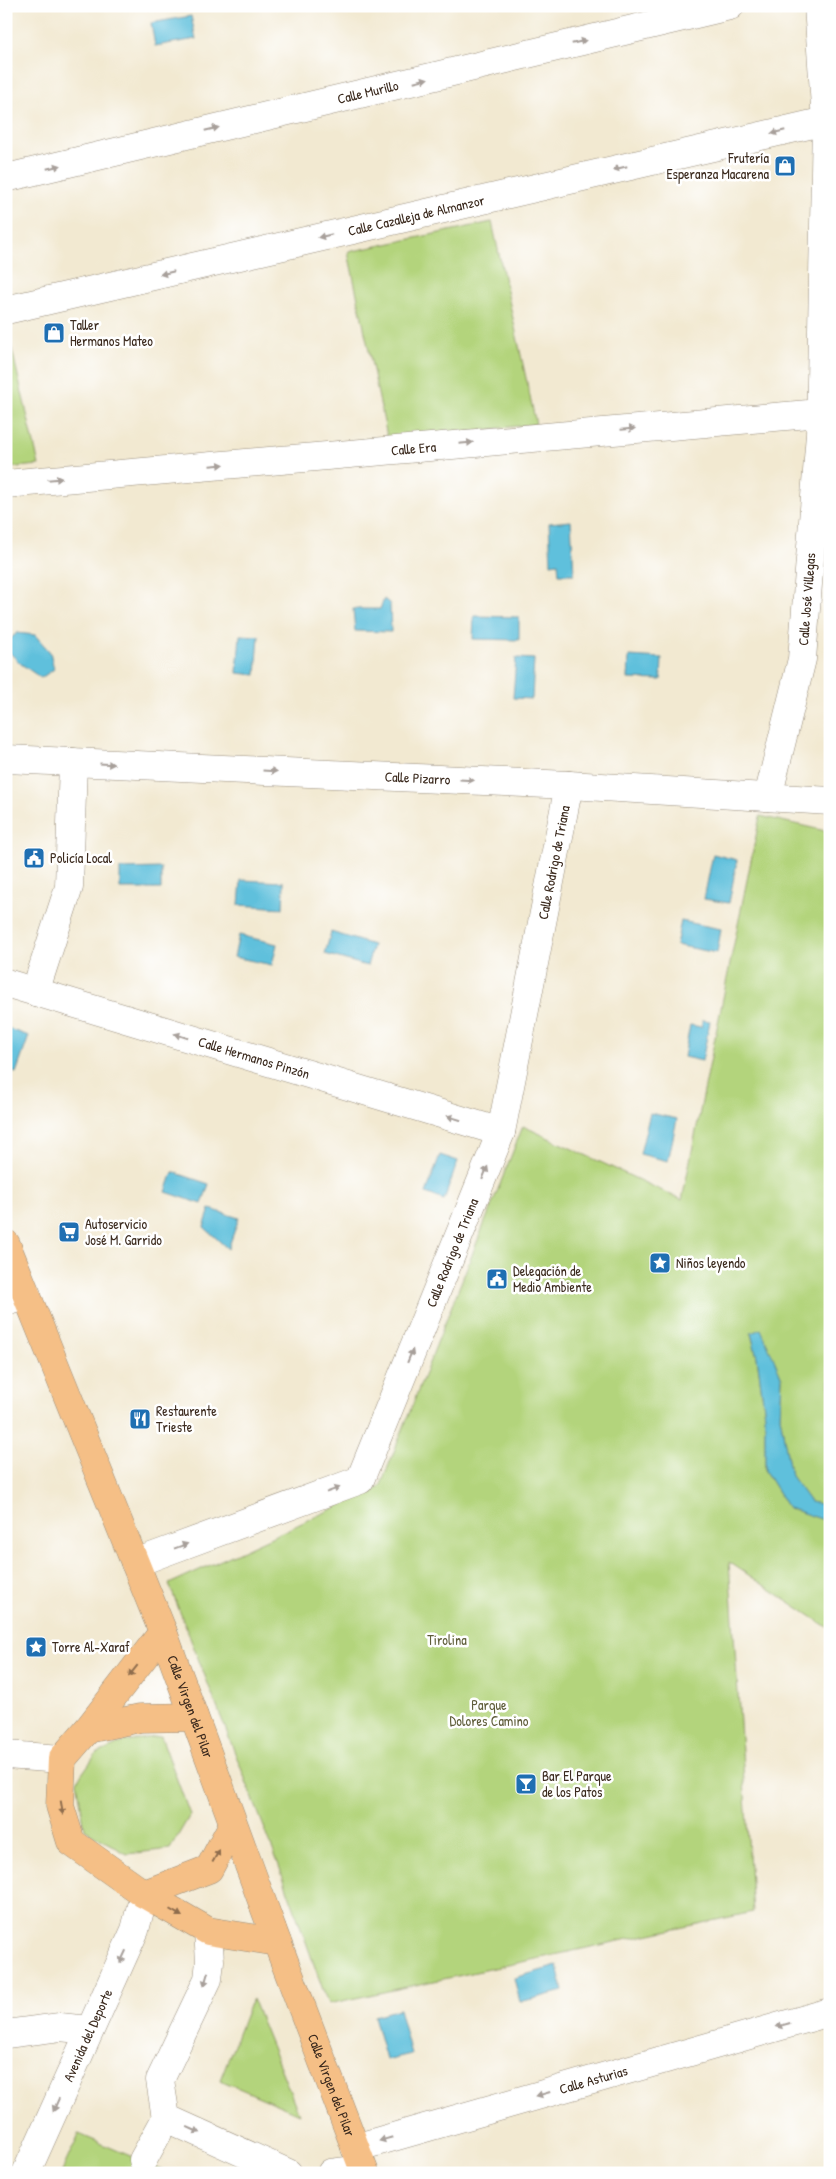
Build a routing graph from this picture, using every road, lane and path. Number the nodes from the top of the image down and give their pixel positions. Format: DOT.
graph roads {
  1 [pos="730,6"];
  2 [pos="818,6"];
  3 [pos="828,121"];
  4 [pos="6,178"];
  5 [pos="6,310"];
  6 [pos="820,412"];
  7 [pos="6,484"];
  8 [pos="6,759"];
  9 [pos="73,762"];
  10 [pos="569,785"];
  11 [pos="768,797"];
  12 [pos="830,800"];
  13 [pos="6,983"];
  14 [pos="35,992"];
  15 [pos="501,1132"];
  16 [pos="6,1244"];
  17 [pos="17,1299"];
  18 [pos="135,1563"];
  19 [pos="163,1632"];
  20 [pos="194,1717"];
  21 [pos="88,1729"];
  22 [pos="6,1755"];
  23 [pos="62,1760"];
  24 [pos="234,1824"];
  25 [pos="144,1894"];
  26 [pos="208,1931"];
  27 [pos="277,1942"];
  28 [pos="830,2012"];
  29 [pos="89,2030"];
  30 [pos="6,2034"];
  31 [pos="166,2118"];
  32 [pos="143,2160"];
  33 [pos="361,2163"];
  34 [pos="26,2173"];
  35 [pos="288,2173"];
  36 [pos="331,2173"];
  4 -- 1 [label="street, Calle Murillo, one-way"];
  2 -- 3 [label="street, Calle José Villegas"];
  3 -- 5 [label="street, Calle Cazalleja de Almanzor, one-way"];
  3 -- 6 [label="street, Calle José Villegas"];
  7 -- 6 [label="street, Calle Era, one-way"];
  6 -- 11 [label="street, Calle José Villegas"];
  8 -- 9 [label="street, Calle Pizarro"];
  9 -- 10 [label="street, Calle Pizarro, one-way"];
  9 -- 14 [label="street"];
  10 -- 11 [label="street, Calle Pizarro"];
  10 -- 15 [label="street, Calle Rodrigo de Triana"];
  11 -- 12 [label="street, Calle Pizarro"];
  13 -- 14 [label="street, Calle Hermanos Pinzón"];
  15 -- 14 [label="street, Calle Hermanos Pinzón, one-way"];
  18 -- 15 [label="street, Calle Rodrigo de Triana, one-way"];
  16 -- 17 [label="main road, Calle Virgen del Pilar"];
  17 -- 18 [label="main road, Calle Virgen del Pilar"];
  18 -- 19 [label="main road, Calle Virgen del Pilar"];
  19 -- 20 [label="main road, Calle Virgen del Pilar"];
  19 -- 21 [label="main road, one-way"];
  20 -- 21 [label="main road"];
  20 -- 24 [label="main road, Calle Virgen del Pilar"];
  21 -- 23 [label="main road"];
  22 -- 23 [label="street"];
  23 -- 25 [label="main road, one-way"];
  25 -- 24 [label="main road, one-way"];
  24 -- 27 [label="main road, Calle Virgen del Pilar"];
  25 -- 26 [label="main road, one-way"];
  25 -- 29 [label="street, Avenida del Deporte, one-way"];
  26 -- 27 [label="main road"];
  26 -- 31 [label="street, one-way"];
  27 -- 33 [label="main road, Calle Virgen del Pilar"];
  28 -- 33 [label="street, Calle Asturias, one-way"];
  29 -- 30 [label="street"];
  29 -- 34 [label="street, Avenida del Deporte, one-way"];
  31 -- 32 [label="street"];
  31 -- 35 [label="street, one-way"];
  33 -- 36 [label="street, Calle Asturias"];
}
